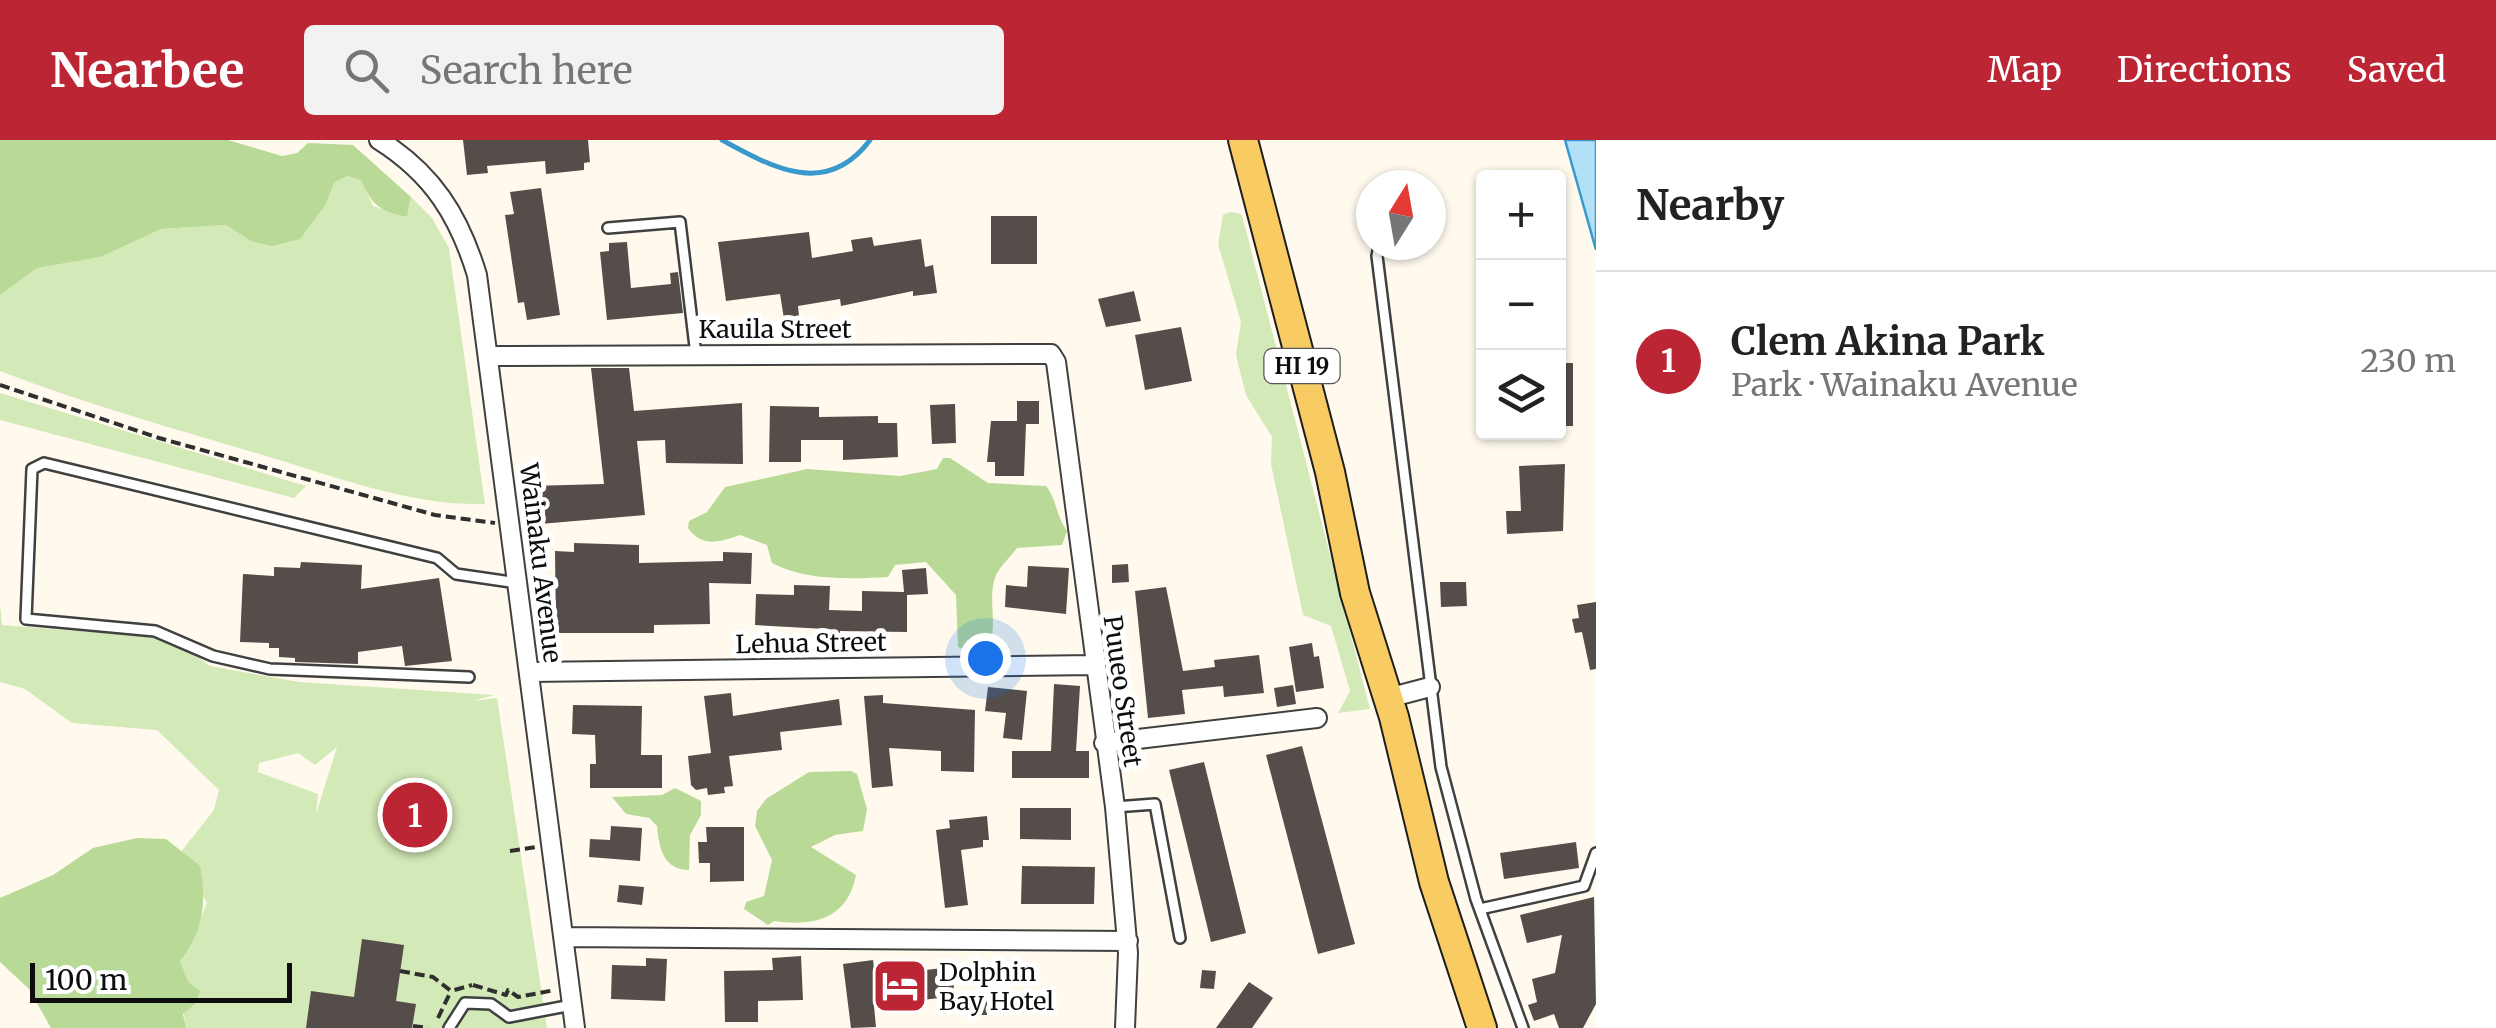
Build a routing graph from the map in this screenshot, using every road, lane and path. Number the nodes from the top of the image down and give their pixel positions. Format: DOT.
graph roads {
  1 [pos="379,140"];
  2 [pos="1243,140"];
  3 [pos="608,228"];
  4 [pos="1378,260"];
  5 [pos="696,355"];
  6 [pos="489,356"];
  7 [pos="1056,362"];
  8 [pos="0,384"];
  9 [pos="510,522"];
  10 [pos="518,583"];
  11 [pos="1093,664"];
  12 [pos="530,672"];
  13 [pos="470,677"];
  14 [pos="1430,687"];
  15 [pos="1388,698"];
  16 [pos="1317,718"];
  17 [pos="1104,743"];
  18 [pos="1115,806"];
  19 [pos="551,844"];
  20 [pos="510,852"];
  21 [pos="1596,853"];
  22 [pos="1480,909"];
  23 [pos="566,938"];
  24 [pos="1180,938"];
  25 [pos="1128,941"];
  26 [pos="400,971"];
  27 [pos="473,985"];
  28 [pos="451,991"];
  29 [pos="571,997"];
  30 [pos="475,1004"];
  31 [pos="509,1023"];
  32 [pos="413,1026"];
  33 [pos="425,1028"];
  34 [pos="436,1028"];
  35 [pos="448,1028"];
  36 [pos="575,1028"];
  37 [pos="1125,1028"];
  38 [pos="1482,1028"];
  39 [pos="1523,1028"];
  1 -- 6 [label="street, Wainaku Avenue"];
  2 -- 15 [label="main road, HI 19"];
  3 -- 5 [label="lane"];
  4 -- 14 [label="lane"];
  5 -- 6 [label="street, Kauila Street"];
  5 -- 7 [label="street, Kauila Street"];
  6 -- 9 [label="street, Wainaku Avenue"];
  7 -- 11 [label="street, Puueo Street"];
  8 -- 9 [label="path"];
  9 -- 10 [label="street, Wainaku Avenue"];
  10 -- 12 [label="street, Wainaku Avenue"];
  10 -- 13 [label="lane"];
  11 -- 12 [label="street, Lehua Street"];
  11 -- 17 [label="street, Puueo Street"];
  12 -- 19 [label="street, Wainaku Avenue"];
  14 -- 15 [label="street"];
  14 -- 22 [label="lane"];
  15 -- 38 [label="main road, HI 19"];
  16 -- 17 [label="street"];
  17 -- 18 [label="street, Puueo Street"];
  18 -- 24 [label="lane"];
  18 -- 25 [label="street, Puueo Street"];
  19 -- 20 [label="path"];
  19 -- 23 [label="street, Wainaku Avenue"];
  21 -- 22 [label="lane"];
  22 -- 39 [label="lane"];
  23 -- 25 [label="street"];
  23 -- 29 [label="street, Wainaku Avenue"];
  25 -- 37 [label="street, Puueo Street"];
  26 -- 28 [label="path"];
  27 -- 28 [label="path"];
  27 -- 29 [label="path"];
  27 -- 30 [label="path"];
  28 -- 34 [label="path"];
  29 -- 31 [label="lane"];
  29 -- 36 [label="street, Wainaku Avenue"];
  30 -- 31 [label="lane"];
  30 -- 35 [label="lane"];
  32 -- 33 [label="path"];
}
